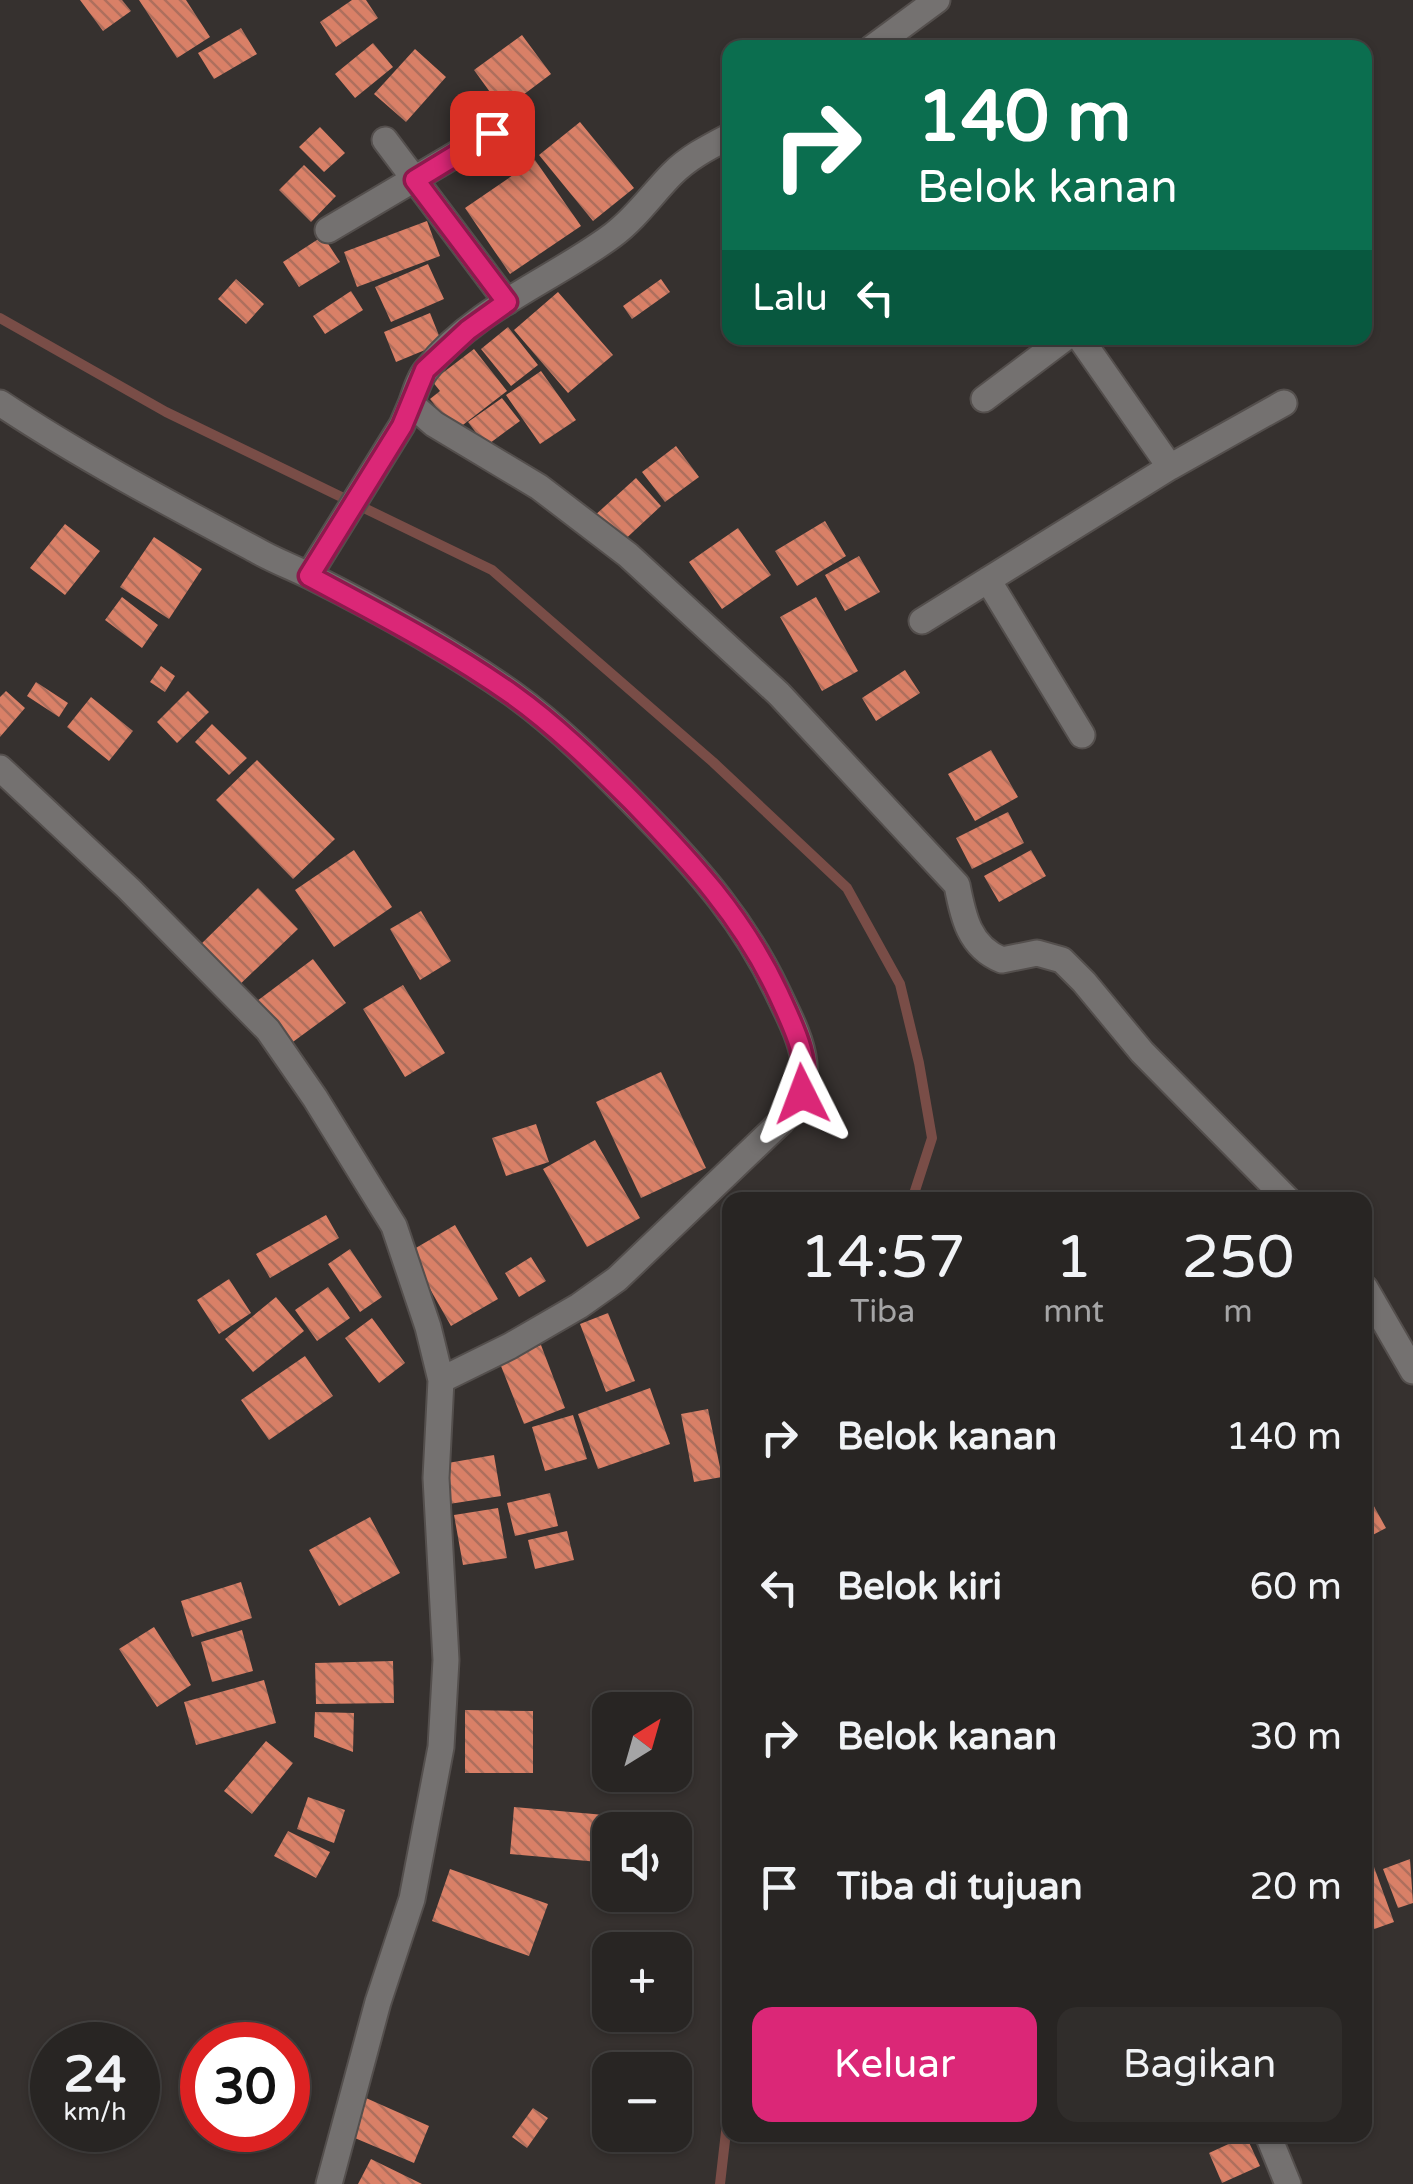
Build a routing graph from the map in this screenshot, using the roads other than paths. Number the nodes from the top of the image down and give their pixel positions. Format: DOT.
graph roads {
  1 [pos="937,0"];
  2 [pos="887,40"];
  3 [pos="492,133"];
  4 [pos="385,140"];
  5 [pos="722,140"];
  6 [pos="415,180"];
  7 [pos="328,230"];
  8 [pos="507,302"];
  9 [pos="1056,345"];
  10 [pos="1085,345"];
  11 [pos="984,399"];
  12 [pos="0,403"];
  13 [pos="1284,403"];
  14 [pos="406,414"];
  15 [pos="1170,467"];
  16 [pos="309,576"];
  17 [pos="988,580"];
  18 [pos="922,621"];
  19 [pos="1082,735"];
  20 [pos="0,768"];
  21 [pos="1280,1192"];
  22 [pos="1372,1300"];
  23 [pos="1413,1371"];
  24 [pos="442,1380"];
  25 [pos="1271,2142"];
  26 [pos="329,2184"];
  27 [pos="1288,2184"];
  1 -- 2 [label="street"];
  3 -- 6 [label="street"];
  4 -- 6 [label="street"];
  5 -- 8 [label="street"];
  6 -- 7 [label="street"];
  6 -- 8 [label="street"];
  8 -- 14 [label="street"];
  9 -- 11 [label="street"];
  10 -- 15 [label="street"];
  12 -- 16 [label="street"];
  13 -- 15 [label="street"];
  14 -- 16 [label="street"];
  14 -- 21 [label="street"];
  15 -- 17 [label="street"];
  16 -- 24 [label="street"];
  17 -- 18 [label="street"];
  17 -- 19 [label="street"];
  20 -- 24 [label="street"];
  22 -- 23 [label="street"];
  24 -- 26 [label="street"];
  25 -- 27 [label="street"];
}
